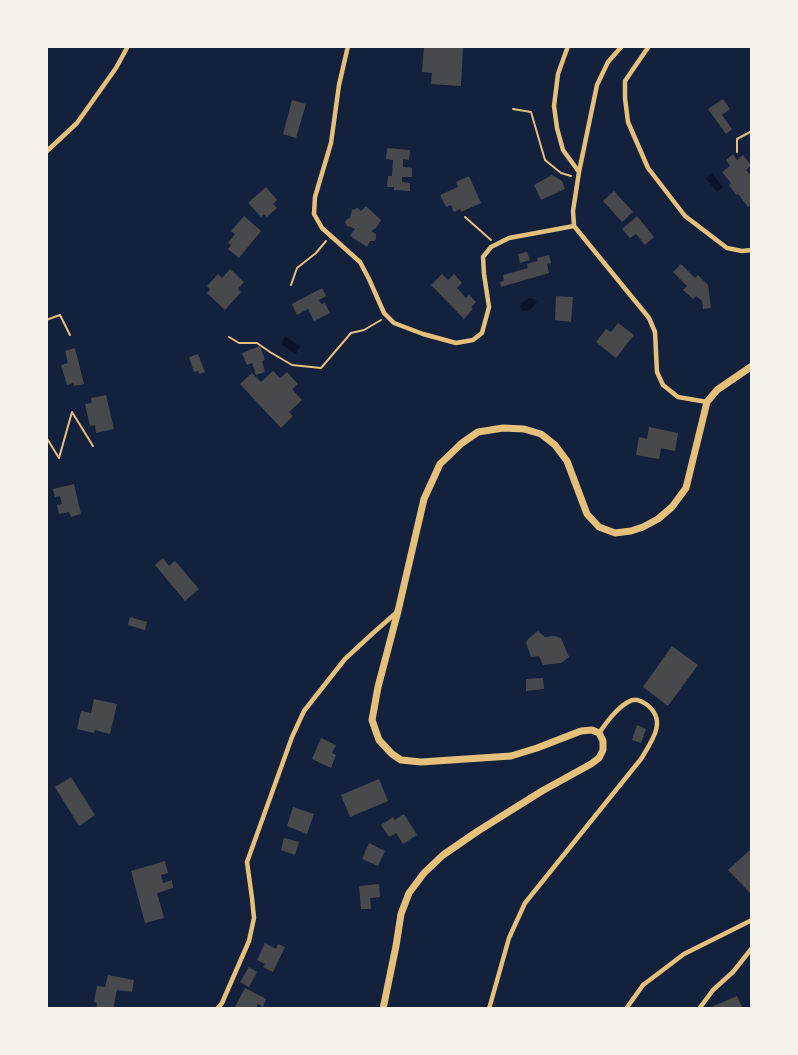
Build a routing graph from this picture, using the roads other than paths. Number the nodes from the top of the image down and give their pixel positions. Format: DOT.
graph roads {
  1 [pos="128,46"];
  2 [pos="348,46"];
  3 [pos="568,46"];
  4 [pos="622,46"];
  5 [pos="649,46"];
  6 [pos="46,152"];
  7 [pos="578,175"];
  8 [pos="574,226"];
  9 [pos="752,250"];
  10 [pos="752,366"];
  11 [pos="707,402"];
  12 [pos="398,611"];
  13 [pos="599,733"];
  14 [pos="752,920"];
  15 [pos="752,948"];
  16 [pos="218,1009"];
  17 [pos="384,1009"];
  18 [pos="489,1009"];
  19 [pos="626,1009"];
  20 [pos="699,1009"];
  1 -- 6 [label="street"];
  2 -- 8 [label="street"];
  3 -- 7 [label="street"];
  4 -- 7 [label="street"];
  5 -- 9 [label="street"];
  7 -- 8 [label="street"];
  8 -- 11 [label="street"];
  10 -- 11 [label="main road"];
  11 -- 12 [label="main road"];
  12 -- 13 [label="main road"];
  12 -- 16 [label="street"];
  13 -- 17 [label="main road"];
  13 -- 18 [label="street"];
  14 -- 19 [label="street"];
  15 -- 20 [label="street"];
}
